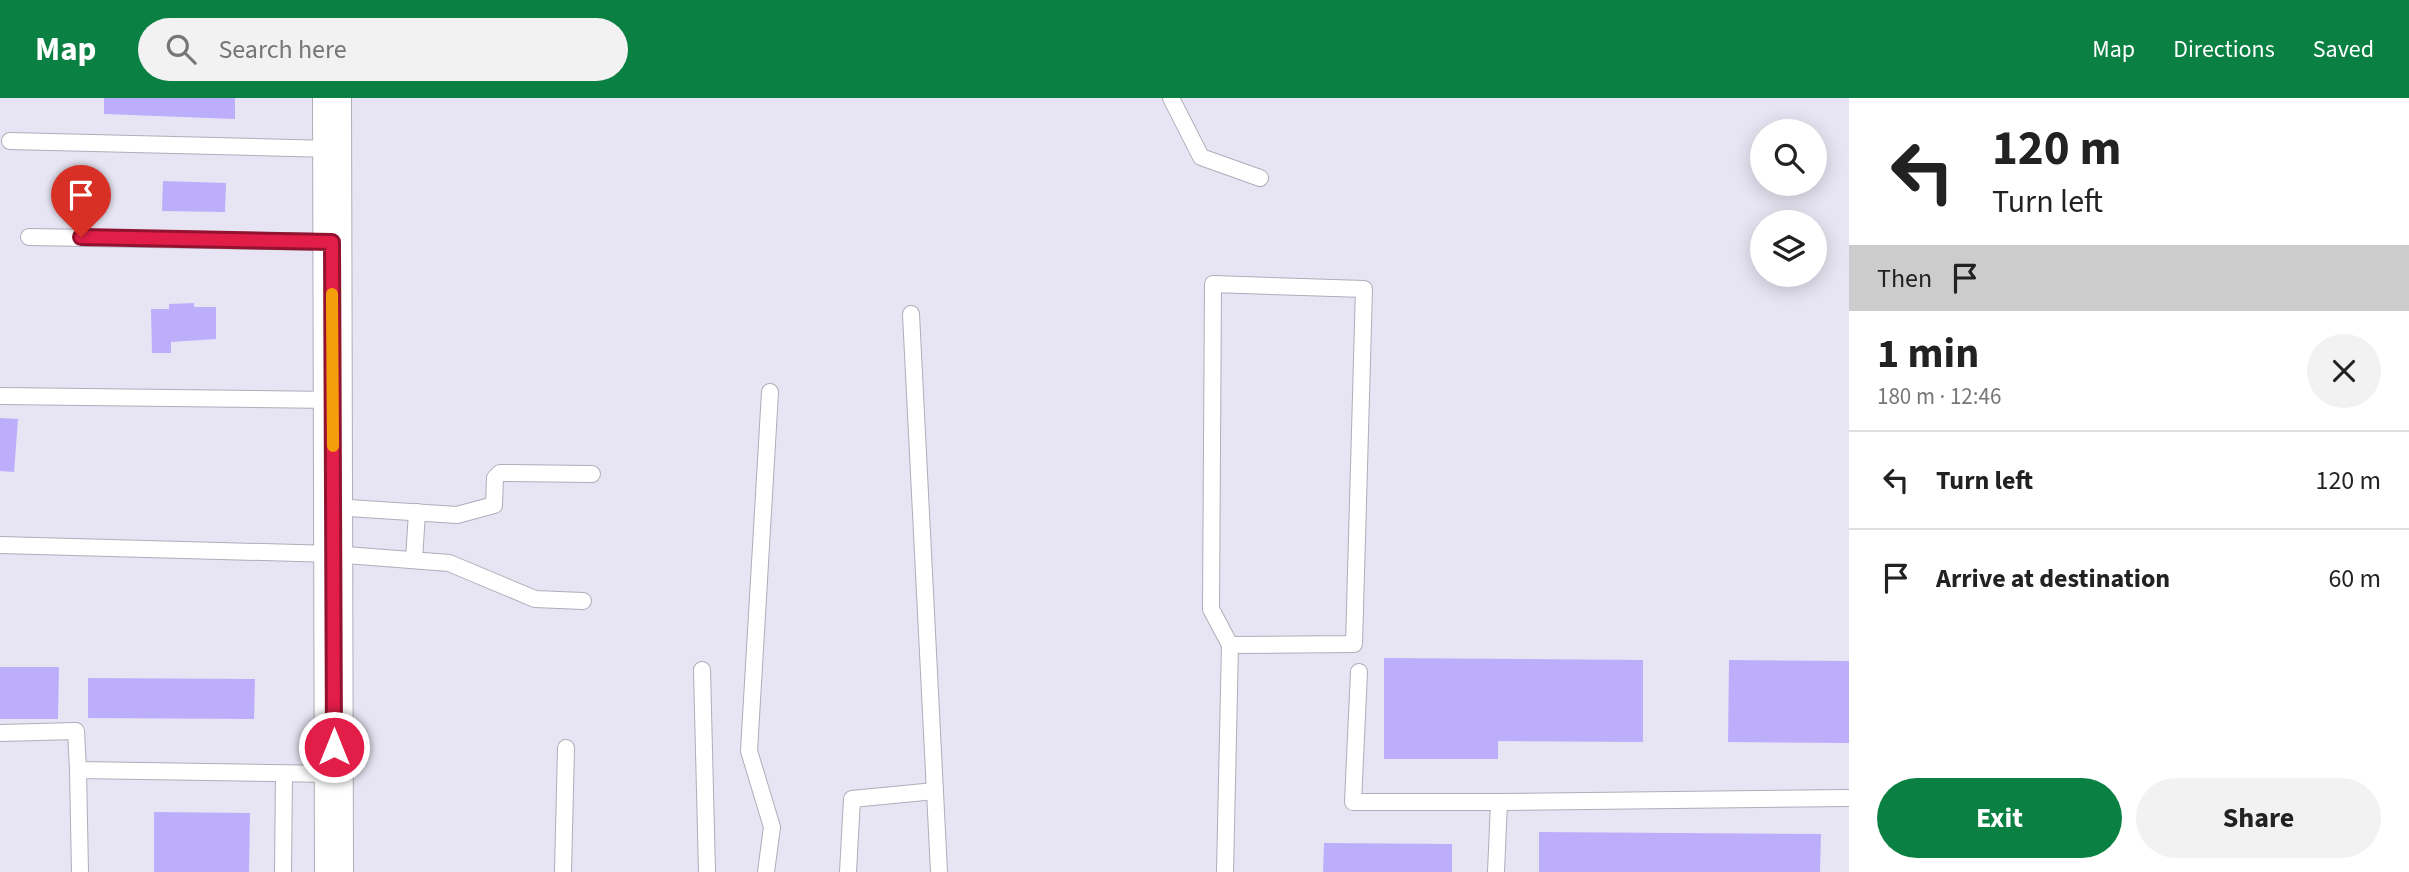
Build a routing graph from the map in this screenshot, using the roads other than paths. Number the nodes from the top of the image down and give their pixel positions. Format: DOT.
graph roads {
  1 [pos="332,98"];
  2 [pos="1171,98"];
  3 [pos="10,141"];
  4 [pos="332,149"];
  5 [pos="1260,178"];
  6 [pos="29,237"];
  7 [pos="332,242"];
  8 [pos="911,314"];
  9 [pos="770,392"];
  10 [pos="0,396"];
  11 [pos="333,400"];
  12 [pos="592,474"];
  13 [pos="333,507"];
  14 [pos="417,512"];
  15 [pos="0,545"];
  16 [pos="333,554"];
  17 [pos="414,560"];
  18 [pos="583,601"];
  19 [pos="1230,645"];
  20 [pos="702,670"];
  21 [pos="1359,673"];
  22 [pos="0,733"];
  23 [pos="566,748"];
  24 [pos="78,770"];
  25 [pos="285,774"];
  26 [pos="334,774"];
  27 [pos="935,791"];
  28 [pos="1849,798"];
  29 [pos="1499,802"];
  30 [pos="80,872"];
  31 [pos="283,872"];
  32 [pos="334,872"];
  33 [pos="563,872"];
  34 [pos="707,872"];
  35 [pos="766,872"];
  36 [pos="848,872"];
  37 [pos="939,872"];
  38 [pos="1225,872"];
  39 [pos="1496,872"];
  1 -- 4 [label="street"];
  2 -- 5 [label="lane"];
  3 -- 4 [label="lane"];
  4 -- 7 [label="street"];
  6 -- 7 [label="lane"];
  7 -- 11 [label="street"];
  8 -- 27 [label="lane"];
  9 -- 35 [label="lane"];
  10 -- 11 [label="lane"];
  11 -- 13 [label="street"];
  12 -- 14 [label="lane"];
  13 -- 14 [label="lane"];
  13 -- 16 [label="street"];
  14 -- 17 [label="lane"];
  15 -- 16 [label="lane"];
  16 -- 17 [label="lane"];
  16 -- 26 [label="street"];
  17 -- 18 [label="lane"];
  19 -- 19 [label="lane"];
  19 -- 38 [label="lane"];
  20 -- 34 [label="lane"];
  21 -- 29 [label="lane"];
  22 -- 24 [label="lane"];
  23 -- 33 [label="lane"];
  24 -- 25 [label="lane"];
  24 -- 30 [label="lane"];
  25 -- 26 [label="lane"];
  25 -- 31 [label="lane"];
  26 -- 32 [label="street"];
  27 -- 36 [label="lane"];
  27 -- 37 [label="lane"];
  28 -- 29 [label="lane"];
  29 -- 39 [label="lane"];
}
